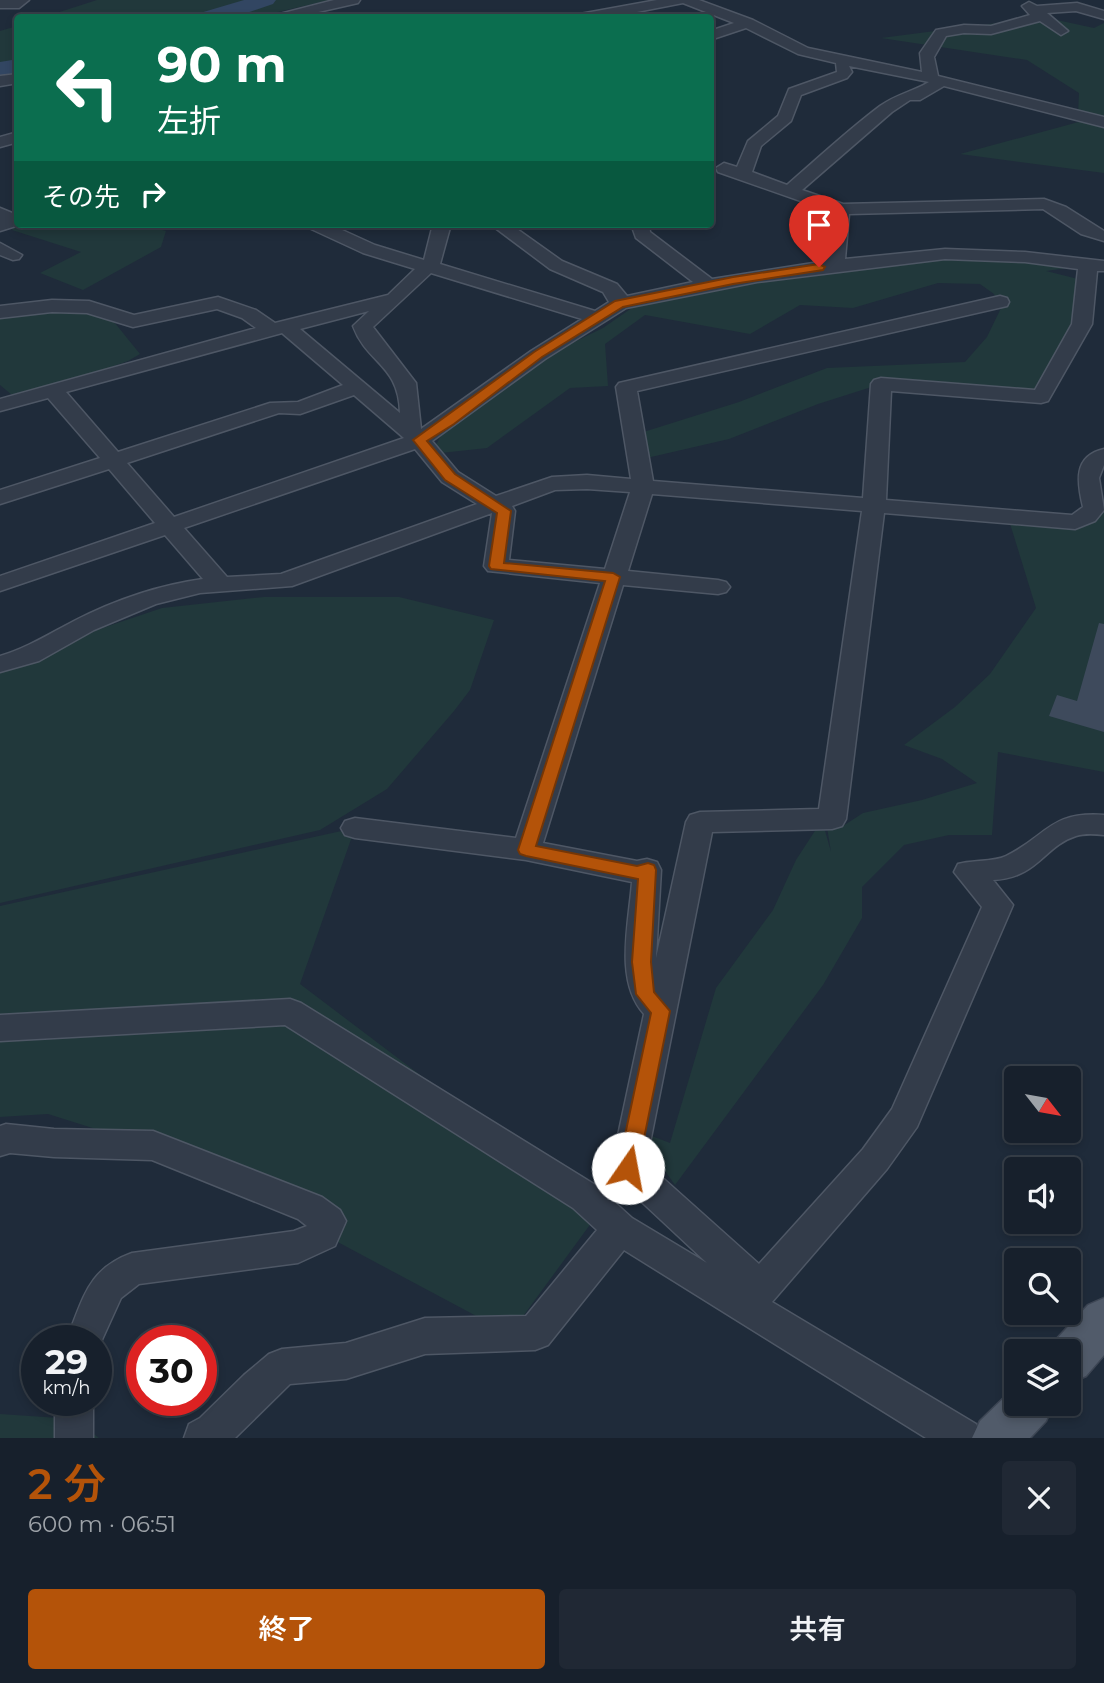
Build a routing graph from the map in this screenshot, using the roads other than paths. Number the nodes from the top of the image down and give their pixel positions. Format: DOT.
graph roads {
  1 [pos="22,0"];
  2 [pos="353,0"];
  3 [pos="680,0"];
  4 [pos="687,0"];
  5 [pos="1022,0"];
  6 [pos="648,2"];
  7 [pos="0,4"];
  8 [pos="1037,12"];
  9 [pos="289,14"];
  10 [pos="597,14"];
  11 [pos="1104,15"];
  12 [pos="748,23"];
  13 [pos="1061,31"];
  14 [pos="714,35"];
  15 [pos="846,60"];
  16 [pos="937,80"];
  17 [pos="1104,122"];
  18 [pos="724,168"];
  19 [pos="743,174"];
  20 [pos="790,191"];
  21 [pos="841,209"];
  22 [pos="0,213"];
  23 [pos="0,226"];
  24 [pos="324,228"];
  25 [pos="441,228"];
  26 [pos="505,228"];
  27 [pos="641,228"];
  28 [pos="1104,236"];
  29 [pos="835,265"];
  30 [pos="430,267"];
  31 [pos="1096,268"];
  32 [pos="708,285"];
  33 [pos="395,299"];
  34 [pos="1000,302"];
  35 [pos="619,304"];
  36 [pos="0,312"];
  37 [pos="600,318"];
  38 [pos="281,329"];
  39 [pos="358,387"];
  40 [pos="53,390"];
  41 [pos="2,402"];
  42 [pos="415,437"];
  43 [pos="1104,455"];
  44 [pos="114,460"];
  45 [pos="643,487"];
  46 [pos="0,497"];
  47 [pos="495,506"];
  48 [pos="874,506"];
  49 [pos="172,525"];
  50 [pos="613,577"];
  51 [pos="0,584"];
  52 [pos="220,584"];
  53 [pos="718,587"];
  54 [pos="0,664"];
  55 [pos="1104,825"];
  56 [pos="355,828"];
  57 [pos="526,850"];
  58 [pos="661,1011"];
  59 [pos="0,1028"];
  60 [pos="0,1142"];
  61 [pos="620,1229"];
  62 [pos="753,1297"];
  63 [pos="1104,1320"];
  64 [pos="91,1325"];
  65 [pos="1081,1346"];
  66 [pos="74,1416"];
  67 [pos="1018,1416"];
  68 [pos="74,1438"];
  69 [pos="203,1438"];
  70 [pos="962,1438"];
  71 [pos="997,1438"];
  1 -- 7 [label="street"];
  2 -- 9 [label="street"];
  3 -- 6 [label="street"];
  4 -- 12 [label="street"];
  5 -- 8 [label="street"];
  6 -- 10 [label="street"];
  8 -- 11 [label="street"];
  8 -- 13 [label="street"];
  8 -- 16 [label="street"];
  12 -- 14 [label="street"];
  12 -- 15 [label="street"];
  15 -- 16 [label="street"];
  15 -- 19 [label="street"];
  16 -- 17 [label="street"];
  16 -- 20 [label="street"];
  18 -- 19 [label="street"];
  19 -- 20 [label="street"];
  20 -- 21 [label="street"];
  21 -- 28 [label="street"];
  21 -- 29 [label="street"];
  22 -- 23 [label="street"];
  24 -- 30 [label="street"];
  25 -- 30 [label="street"];
  26 -- 35 [label="street"];
  27 -- 32 [label="street"];
  29 -- 31 [label="street"];
  29 -- 32 [label="street"];
  30 -- 33 [label="street"];
  30 -- 37 [label="street"];
  31 -- 48 [label="street"];
  32 -- 35 [label="street"];
  33 -- 38 [label="street"];
  33 -- 42 [label="street"];
  34 -- 45 [label="street"];
  35 -- 37 [label="street"];
  36 -- 38 [label="street"];
  37 -- 42 [label="street"];
  38 -- 39 [label="street"];
  38 -- 40 [label="street"];
  39 -- 42 [label="street"];
  39 -- 44 [label="street"];
  40 -- 41 [label="street"];
  40 -- 44 [label="street"];
  42 -- 47 [label="street"];
  42 -- 49 [label="street"];
  43 -- 48 [label="street"];
  44 -- 46 [label="street"];
  44 -- 49 [label="street"];
  45 -- 47 [label="street"];
  45 -- 48 [label="street"];
  45 -- 50 [label="street"];
  47 -- 50 [label="street"];
  47 -- 52 [label="street"];
  48 -- 58 [label="street"];
  49 -- 51 [label="street"];
  49 -- 52 [label="street"];
  50 -- 53 [label="street"];
  50 -- 57 [label="street"];
  52 -- 54 [label="street"];
  55 -- 62 [label="street"];
  56 -- 57 [label="street"];
  57 -- 58 [label="street"];
  58 -- 62 [label="street"];
  59 -- 61 [label="street"];
  60 -- 64 [label="street"];
  61 -- 62 [label="street"];
  61 -- 69 [label="street"];
  62 -- 70 [label="street"];
  63 -- 65 [label="main road"];
  66 -- 68 [label="street"];
  67 -- 71 [label="main road"];
}
